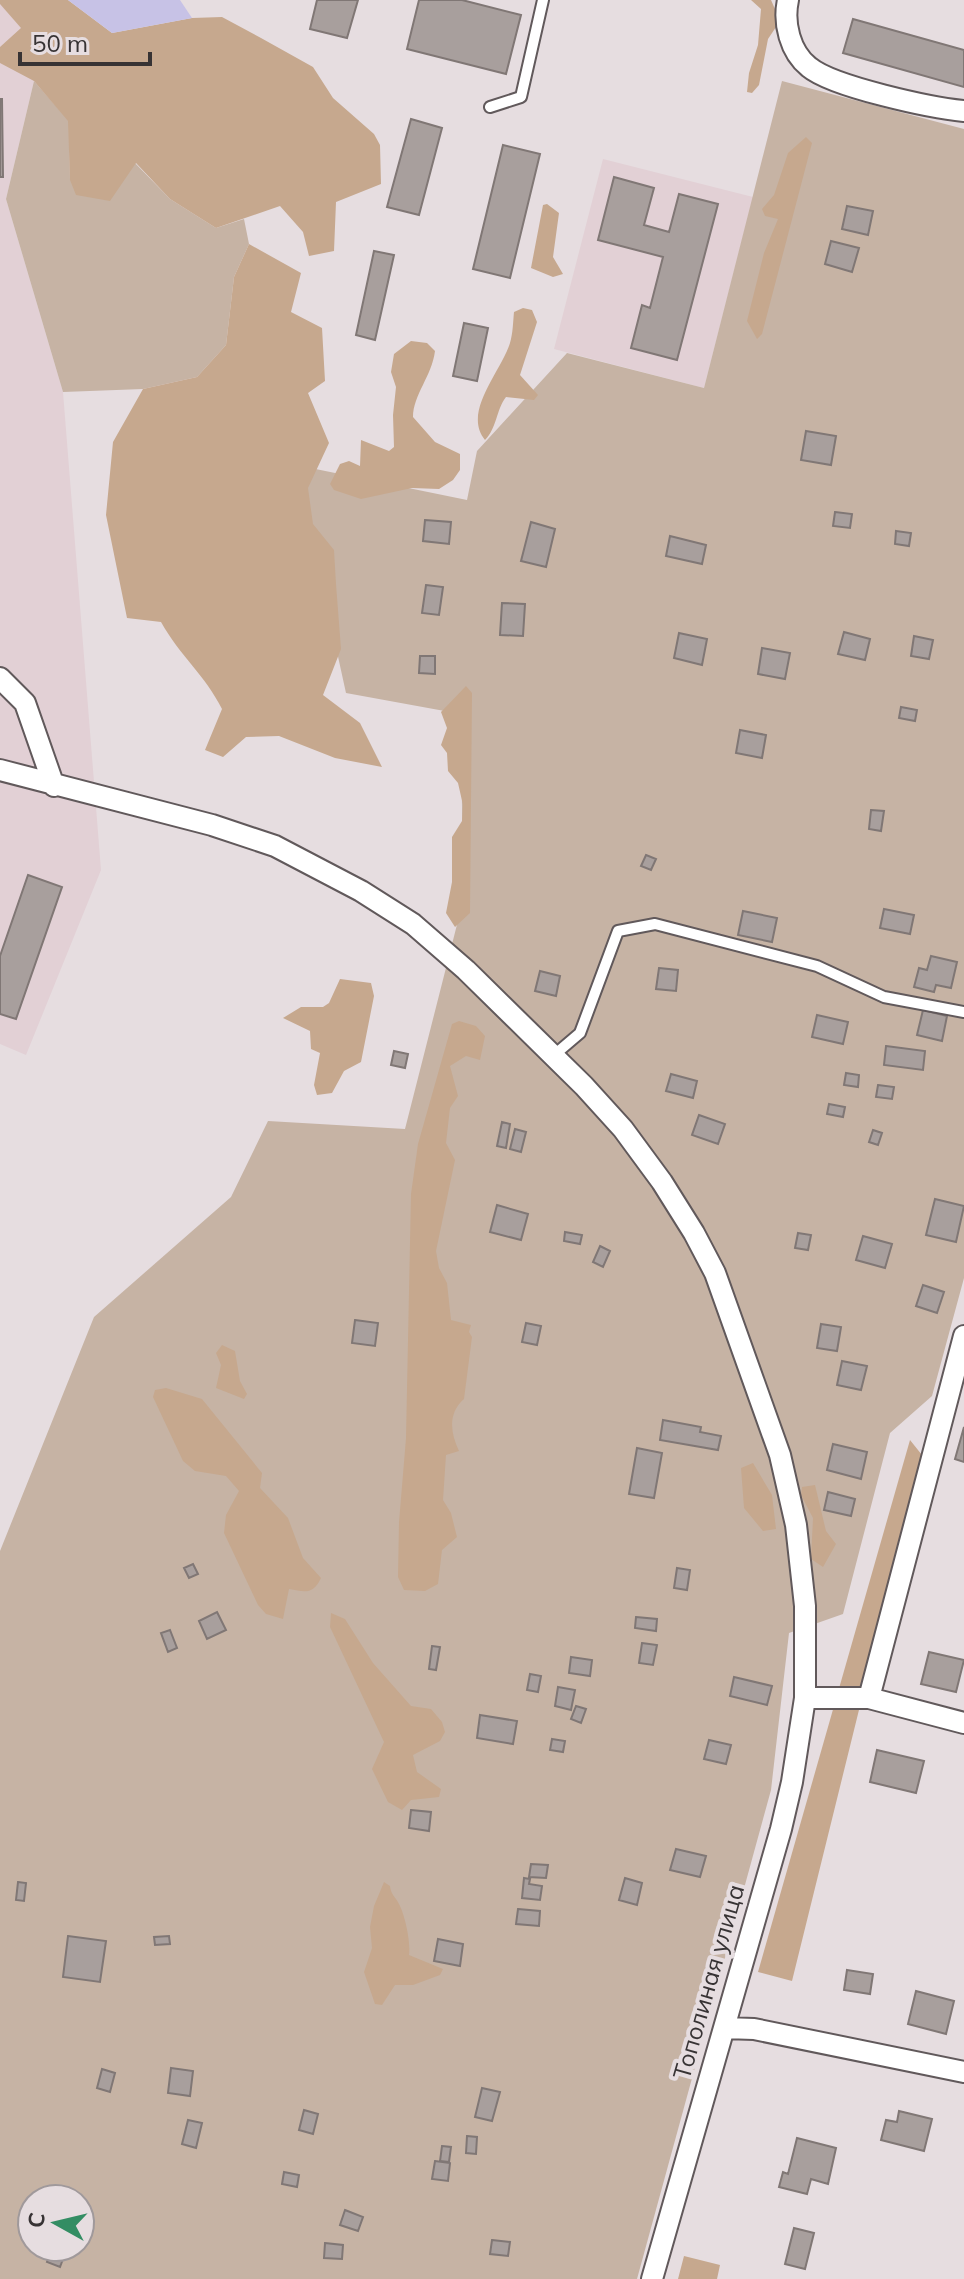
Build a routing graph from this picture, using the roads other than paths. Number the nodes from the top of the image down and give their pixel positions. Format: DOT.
graph roads {
  1 [pos="543,0"];
  2 [pos="788,0"];
  3 [pos="490,107"];
  4 [pos="964,111"];
  5 [pos="0,678"];
  6 [pos="0,770"];
  7 [pos="54,786"];
  8 [pos="964,1012"];
  9 [pos="553,1056"];
  10 [pos="964,1336"];
  11 [pos="958,1387"];
  12 [pos="805,1698"];
  13 [pos="869,1698"];
  14 [pos="964,1723"];
  15 [pos="724,2028"];
  16 [pos="964,2072"];
  17 [pos="652,2279"];
  1 -- 3 [label="lane"];
  2 -- 4 [label="street"];
  5 -- 7 [label="street"];
  6 -- 7 [label="street, Тополиная улица"];
  7 -- 9 [label="street, Тополиная улица"];
  8 -- 9 [label="lane"];
  9 -- 12 [label="street, Тополиная улица"];
  10 -- 11 [label="street"];
  11 -- 13 [label="street"];
  12 -- 13 [label="street"];
  12 -- 15 [label="street, Тополиная улица"];
  13 -- 14 [label="street"];
  15 -- 16 [label="street"];
  15 -- 17 [label="street, Тополиная улица"];
}
